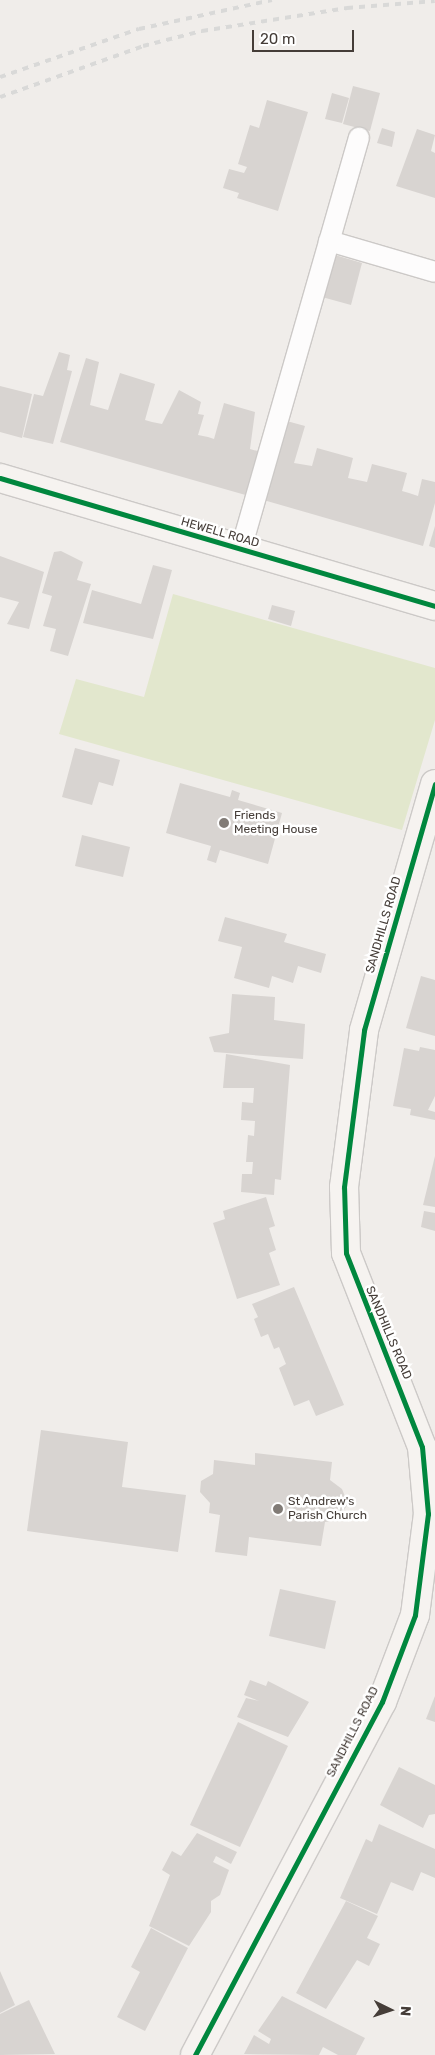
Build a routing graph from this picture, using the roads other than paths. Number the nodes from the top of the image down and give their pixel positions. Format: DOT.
graph roads {
  1 [pos="359,138"];
  2 [pos="329,241"];
  3 [pos="435,272"];
  4 [pos="0,478"];
  5 [pos="241,549"];
  6 [pos="435,606"];
  7 [pos="435,784"];
  8 [pos="195,2055"];
  1 -- 2 [label="lane"];
  2 -- 3 [label="lane"];
  2 -- 5 [label="lane"];
  4 -- 5 [label="street, HEWELL ROAD"];
  5 -- 6 [label="street, HEWELL ROAD"];
  7 -- 8 [label="street, SANDHILLS ROAD"];
}
